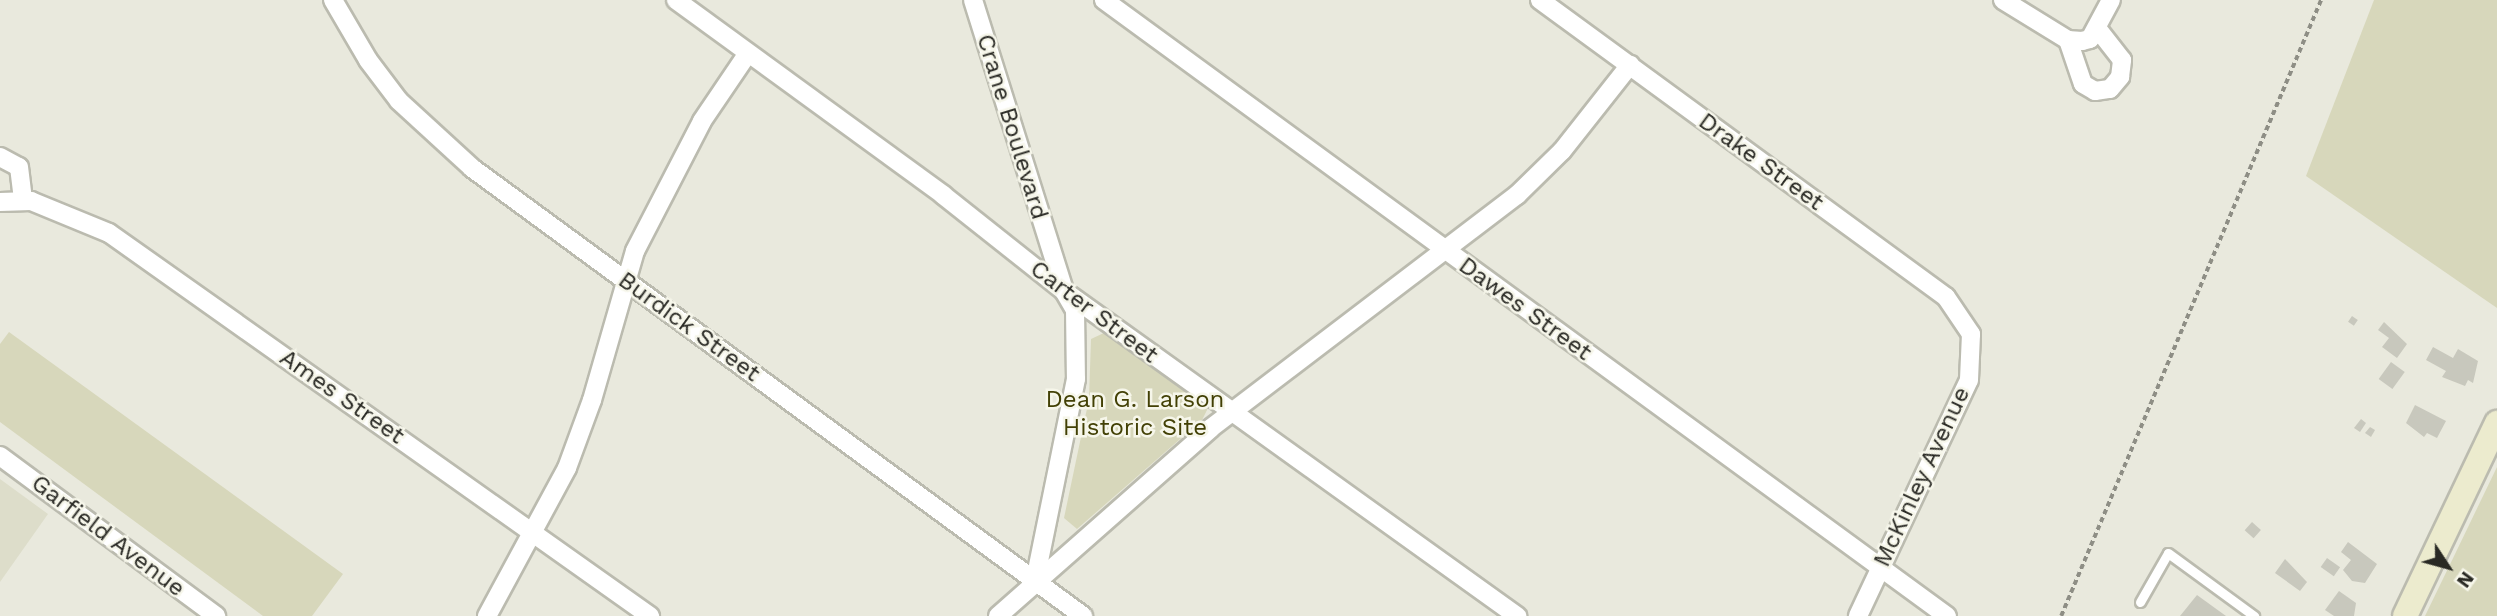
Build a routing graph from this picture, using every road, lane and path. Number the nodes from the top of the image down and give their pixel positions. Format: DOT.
graph roads {
  1 [pos="333,0"];
  2 [pos="676,0"];
  3 [pos="972,0"];
  4 [pos="1104,0"];
  5 [pos="1540,0"];
  6 [pos="2003,0"];
  7 [pos="2111,0"];
  8 [pos="2321,0"];
  9 [pos="2097,28"];
  10 [pos="2068,40"];
  11 [pos="748,53"];
  12 [pos="1630,65"];
  13 [pos="0,157"];
  14 [pos="23,200"];
  15 [pos="0,202"];
  16 [pos="1445,250"];
  17 [pos="626,281"];
  18 [pos="1064,291"];
  19 [pos="1971,334"];
  20 [pos="1233,413"];
  21 [pos="2497,423"];
  22 [pos="0,456"];
  23 [pos="535,533"];
  24 [pos="1879,569"];
  25 [pos="1035,581"];
  26 [pos="2140,602"];
  27 [pos="216,616"];
  28 [pos="486,616"];
  29 [pos="650,616"];
  30 [pos="998,616"];
  31 [pos="1083,616"];
  32 [pos="1517,616"];
  33 [pos="1858,616"];
  34 [pos="1947,616"];
  35 [pos="2061,616"];
  36 [pos="2254,616"];
  37 [pos="2405,616"];
  1 -- 17 [label="street, Burdick Street"];
  2 -- 11 [label="street, Carter Street"];
  3 -- 18 [label="street, Crane Boulevard"];
  4 -- 16 [label="street, Dawes Street"];
  5 -- 12 [label="street, Drake Street"];
  6 -- 10 [label="street"];
  7 -- 9 [label="street"];
  8 -- 35 [label="path"];
  9 -- 10 [label="street"];
  9 -- 10 [label="street"];
  11 -- 17 [label="street"];
  11 -- 18 [label="street, Carter Street"];
  12 -- 16 [label="street"];
  12 -- 19 [label="street, Drake Street"];
  13 -- 14 [label="street"];
  14 -- 15 [label="street, Ames Street"];
  14 -- 23 [label="street, Ames Street"];
  16 -- 20 [label="street"];
  16 -- 24 [label="street, Dawes Street"];
  17 -- 23 [label="street"];
  17 -- 25 [label="street, Burdick Street"];
  18 -- 20 [label="street, Carter Street"];
  18 -- 25 [label="street, Crane Boulevard"];
  19 -- 24 [label="street, McKinley Avenue"];
  20 -- 25 [label="street"];
  20 -- 32 [label="street, Carter Street"];
  21 -- 37 [label="main road"];
  22 -- 27 [label="street, Garfield Avenue"];
  23 -- 28 [label="street"];
  23 -- 29 [label="street, Ames Street"];
  24 -- 33 [label="street, McKinley Avenue"];
  24 -- 34 [label="street, Dawes Street"];
  25 -- 30 [label="street"];
  25 -- 31 [label="street, Burdick Street"];
  26 -- 36 [label="lane"];
}
